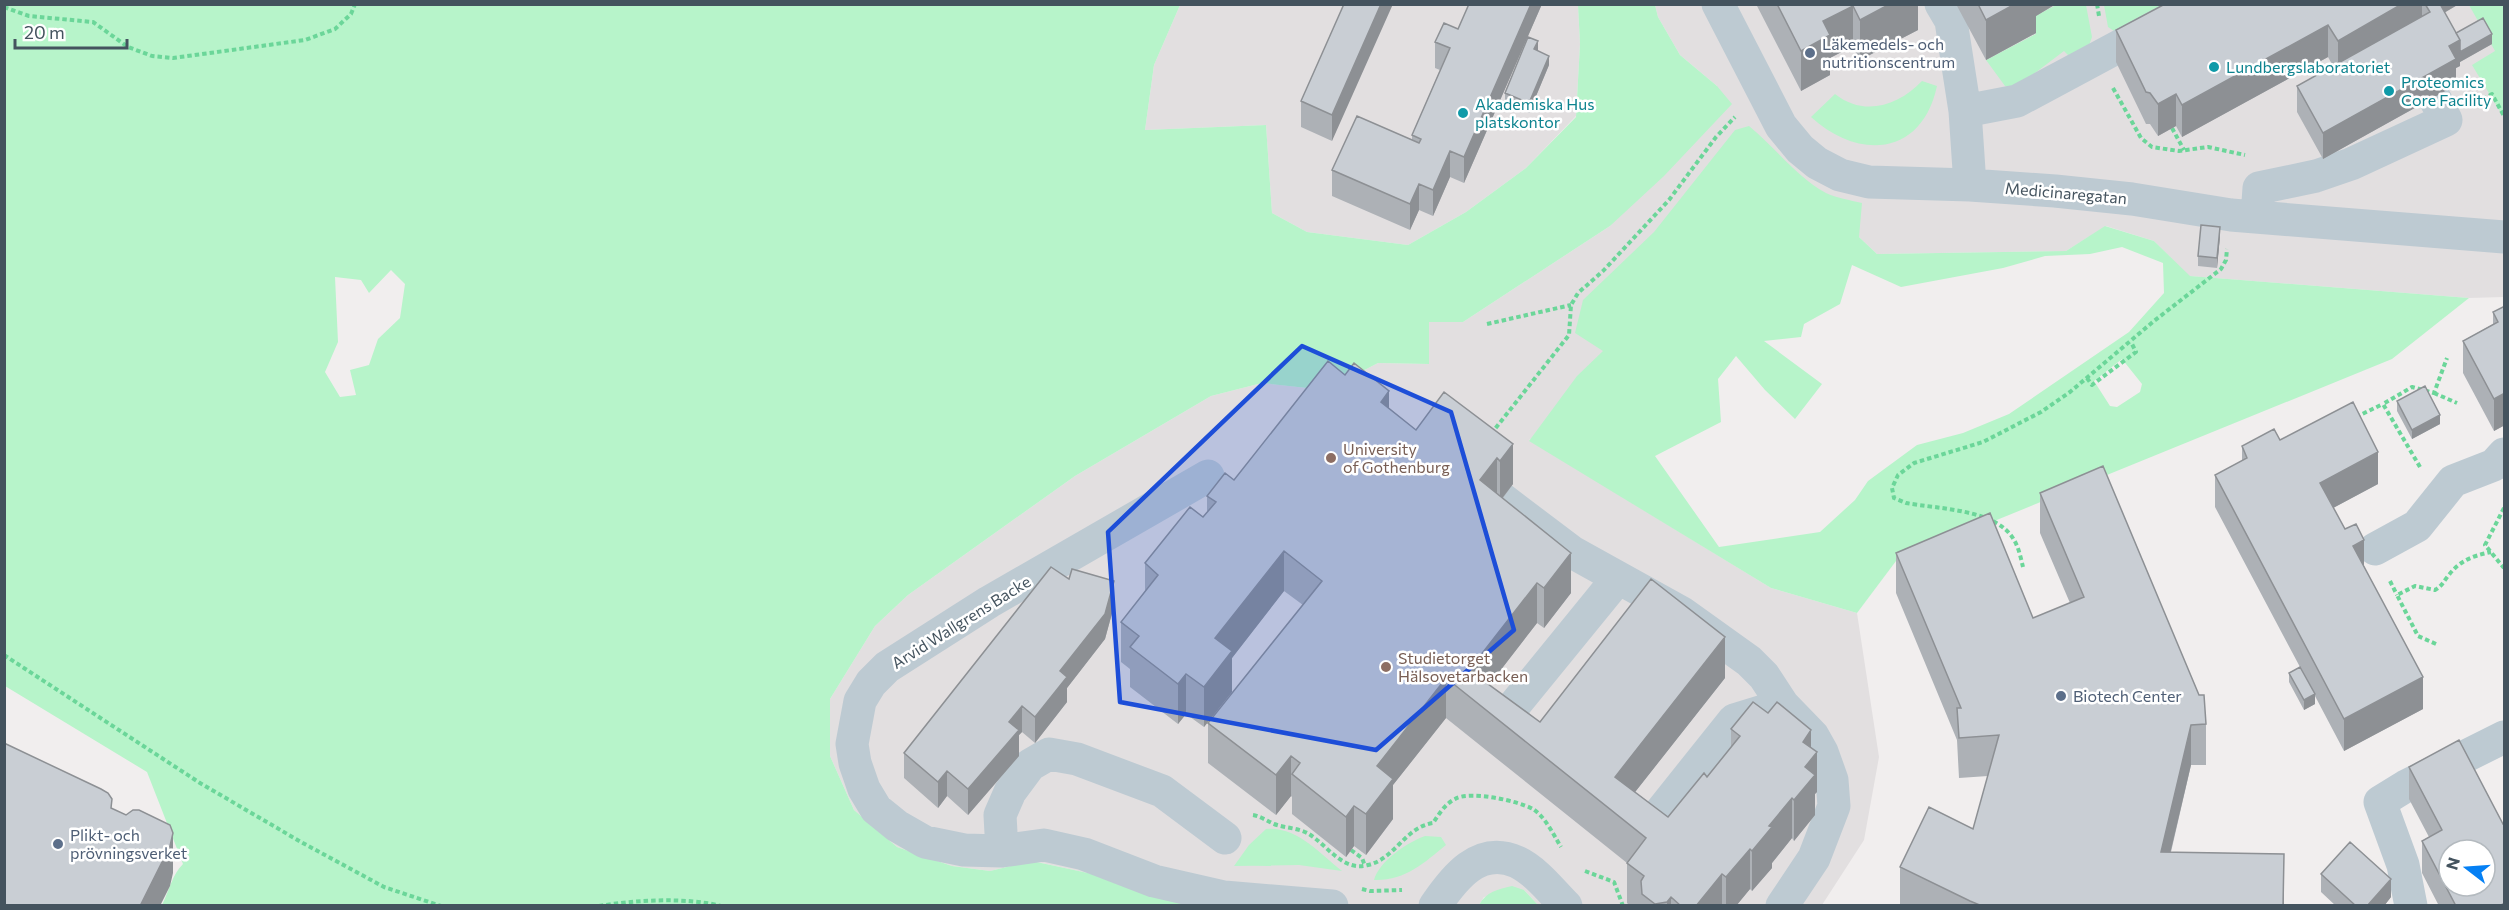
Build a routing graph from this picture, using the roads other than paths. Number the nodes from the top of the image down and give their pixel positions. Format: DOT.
graph roads {
  1 [pos="1718,4"];
  2 [pos="1941,4"];
  3 [pos="2198,4"];
  4 [pos="2434,97"];
  5 [pos="1965,111"];
  6 [pos="1970,184"];
  7 [pos="2244,216"];
  8 [pos="2505,237"];
  9 [pos="2505,454"];
  10 [pos="1208,476"];
  11 [pos="1502,499"];
  12 [pos="2375,549"];
  13 [pos="1618,578"];
  14 [pos="1783,705"];
  15 [pos="1504,718"];
  16 [pos="2505,737"];
  17 [pos="1655,819"];
  18 [pos="1225,838"];
  19 [pos="1002,851"];
  20 [pos="1332,906"];
  21 [pos="1435,906"];
  22 [pos="1566,906"];
  23 [pos="1782,906"];
  24 [pos="2411,906"];
  1 -- 6 [label="street, Medicinaregatan"];
  2 -- 5 [label="street"];
  3 -- 5 [label="street"];
  4 -- 7 [label="street"];
  5 -- 6 [label="street"];
  6 -- 7 [label="street, Medicinaregatan"];
  7 -- 8 [label="street, Medicinaregatan"];
  9 -- 12 [label="street"];
  10 -- 19 [label="street, Arvid Wallgrens Backe"];
  11 -- 13 [label="street"];
  13 -- 14 [label="street"];
  13 -- 15 [label="street"];
  14 -- 17 [label="street"];
  14 -- 23 [label="street"];
  16 -- 24 [label="street"];
  18 -- 19 [label="street"];
  19 -- 20 [label="street, Arvid Wallgrens Backe"];
  21 -- 22 [label="street"];
}
